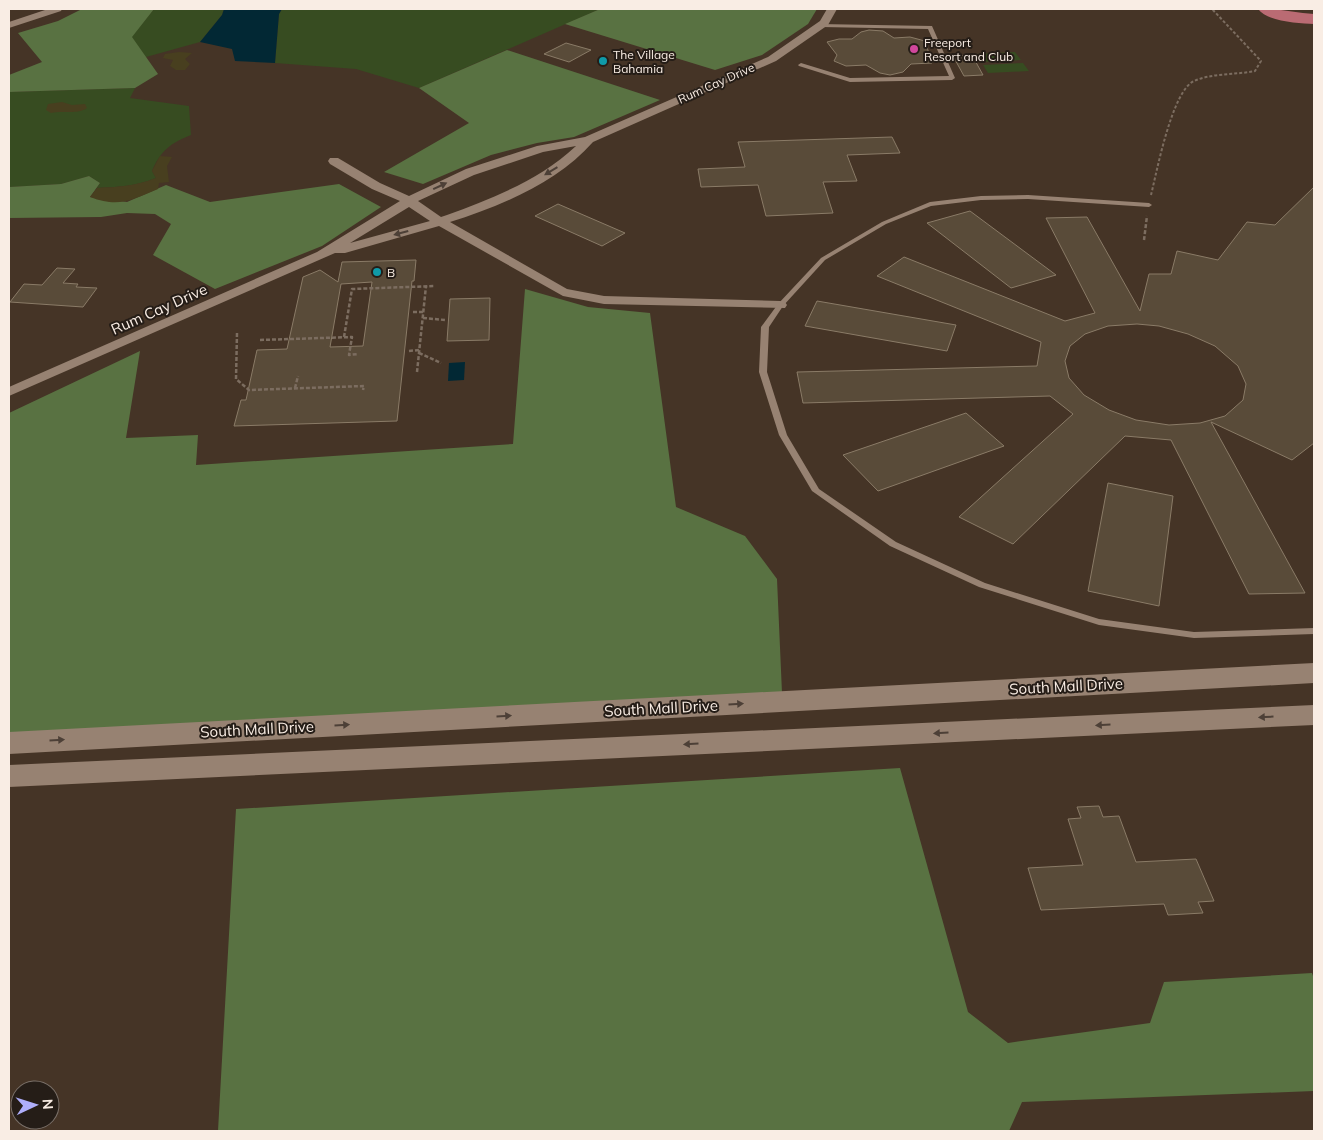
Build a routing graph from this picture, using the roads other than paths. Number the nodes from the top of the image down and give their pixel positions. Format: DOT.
graph roads {
  1 [pos="57,9"];
  2 [pos="832,9"];
  3 [pos="1266,9"];
  4 [pos="1314,19"];
  5 [pos="9,25"];
  6 [pos="821,25"];
  7 [pos="801,64"];
  8 [pos="588,140"];
  9 [pos="334,160"];
  10 [pos="409,201"];
  11 [pos="1148,205"];
  12 [pos="439,221"];
  13 [pos="322,255"];
  14 [pos="780,305"];
  15 [pos="9,392"];
  16 [pos="1314,631"];
  17 [pos="1314,673"];
  18 [pos="1314,715"];
  19 [pos="104,738"];
  20 [pos="9,743"];
  21 [pos="95,772"];
  22 [pos="9,776"];
  1 -- 5 [label="street"];
  2 -- 6 [label="street, Rum Cay Drive"];
  3 -- 4 [label="main road"];
  6 -- 7 [label="lane"];
  6 -- 8 [label="street, Rum Cay Drive"];
  10 -- 8 [label="street, Rum Cay Drive, one-way"];
  8 -- 12 [label="street, Rum Cay Drive, one-way"];
  9 -- 10 [label="street"];
  10 -- 12 [label="street"];
  10 -- 13 [label="street, Rum Cay Drive"];
  11 -- 14 [label="lane"];
  12 -- 13 [label="street, Rum Cay Drive, one-way"];
  12 -- 14 [label="street"];
  13 -- 15 [label="street, Rum Cay Drive"];
  14 -- 16 [label="lane"];
  19 -- 17 [label="street, South Mall Drive, one-way"];
  18 -- 21 [label="street, one-way"];
  20 -- 19 [label="street, South Mall Drive, one-way"];
  19 -- 21 [label="street"];
  21 -- 22 [label="street"];
}
